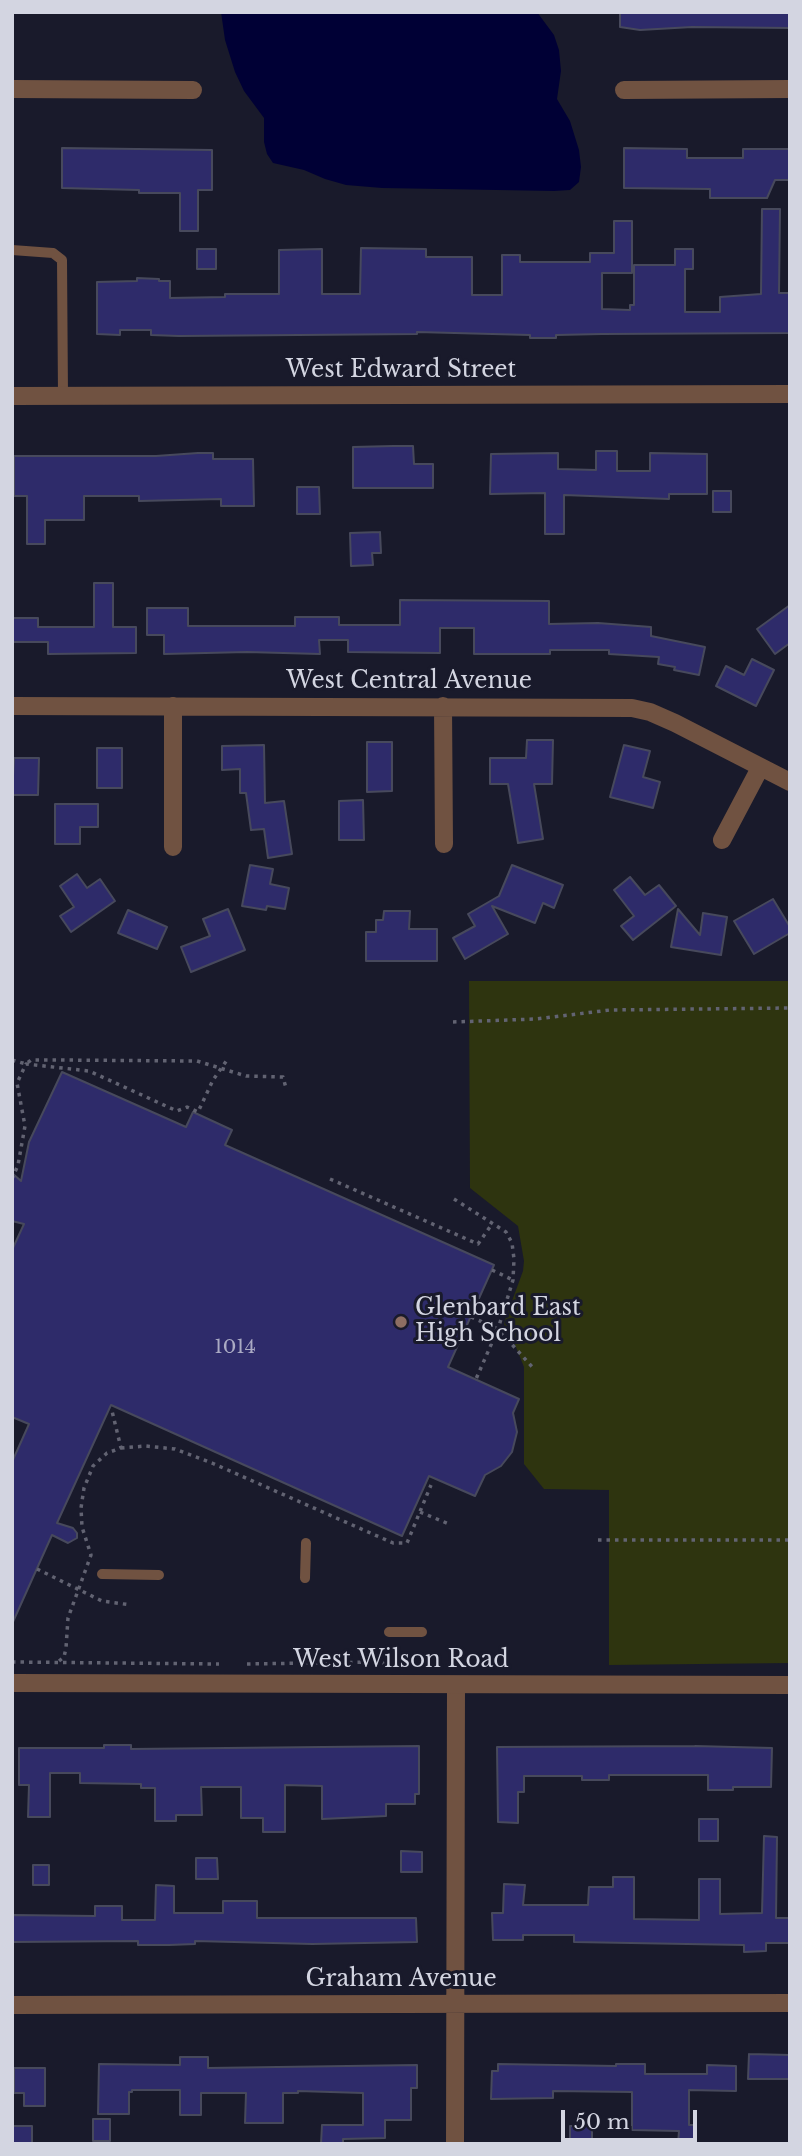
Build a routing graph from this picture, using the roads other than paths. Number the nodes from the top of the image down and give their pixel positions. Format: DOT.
graph roads {
  1 [pos="12,89"];
  2 [pos="790,89"];
  3 [pos="193,90"];
  4 [pos="624,90"];
  5 [pos="12,250"];
  6 [pos="790,394"];
  7 [pos="12,396"];
  8 [pos="64,396"];
  9 [pos="12,706"];
  10 [pos="173,706"];
  11 [pos="443,706"];
  12 [pos="760,768"];
  13 [pos="790,782"];
  14 [pos="722,841"];
  15 [pos="444,844"];
  16 [pos="173,847"];
  17 [pos="306,1544"];
  18 [pos="102,1574"];
  19 [pos="159,1575"];
  20 [pos="305,1578"];
  21 [pos="389,1632"];
  22 [pos="422,1632"];
  23 [pos="12,1683"];
  24 [pos="790,1685"];
  25 [pos="456,1686"];
  26 [pos="790,2003"];
  27 [pos="455,2004"];
  28 [pos="12,2005"];
  29 [pos="455,2144"];
  1 -- 3 [label="street"];
  2 -- 4 [label="street"];
  5 -- 8 [label="lane"];
  6 -- 8 [label="street, West Edward Street"];
  7 -- 8 [label="street, West Edward Street"];
  9 -- 10 [label="street, West Central Avenue"];
  10 -- 11 [label="street, West Central Avenue"];
  10 -- 16 [label="street"];
  11 -- 12 [label="street, West Central Avenue"];
  11 -- 15 [label="street"];
  12 -- 13 [label="street, West Central Avenue"];
  12 -- 14 [label="street"];
  17 -- 20 [label="lane"];
  18 -- 19 [label="lane"];
  21 -- 22 [label="lane"];
  23 -- 25 [label="street, West Wilson Road"];
  24 -- 25 [label="street, West Wilson Road"];
  25 -- 27 [label="street"];
  26 -- 27 [label="street, Graham Avenue"];
  27 -- 28 [label="street, Graham Avenue"];
  27 -- 29 [label="street"];
}
